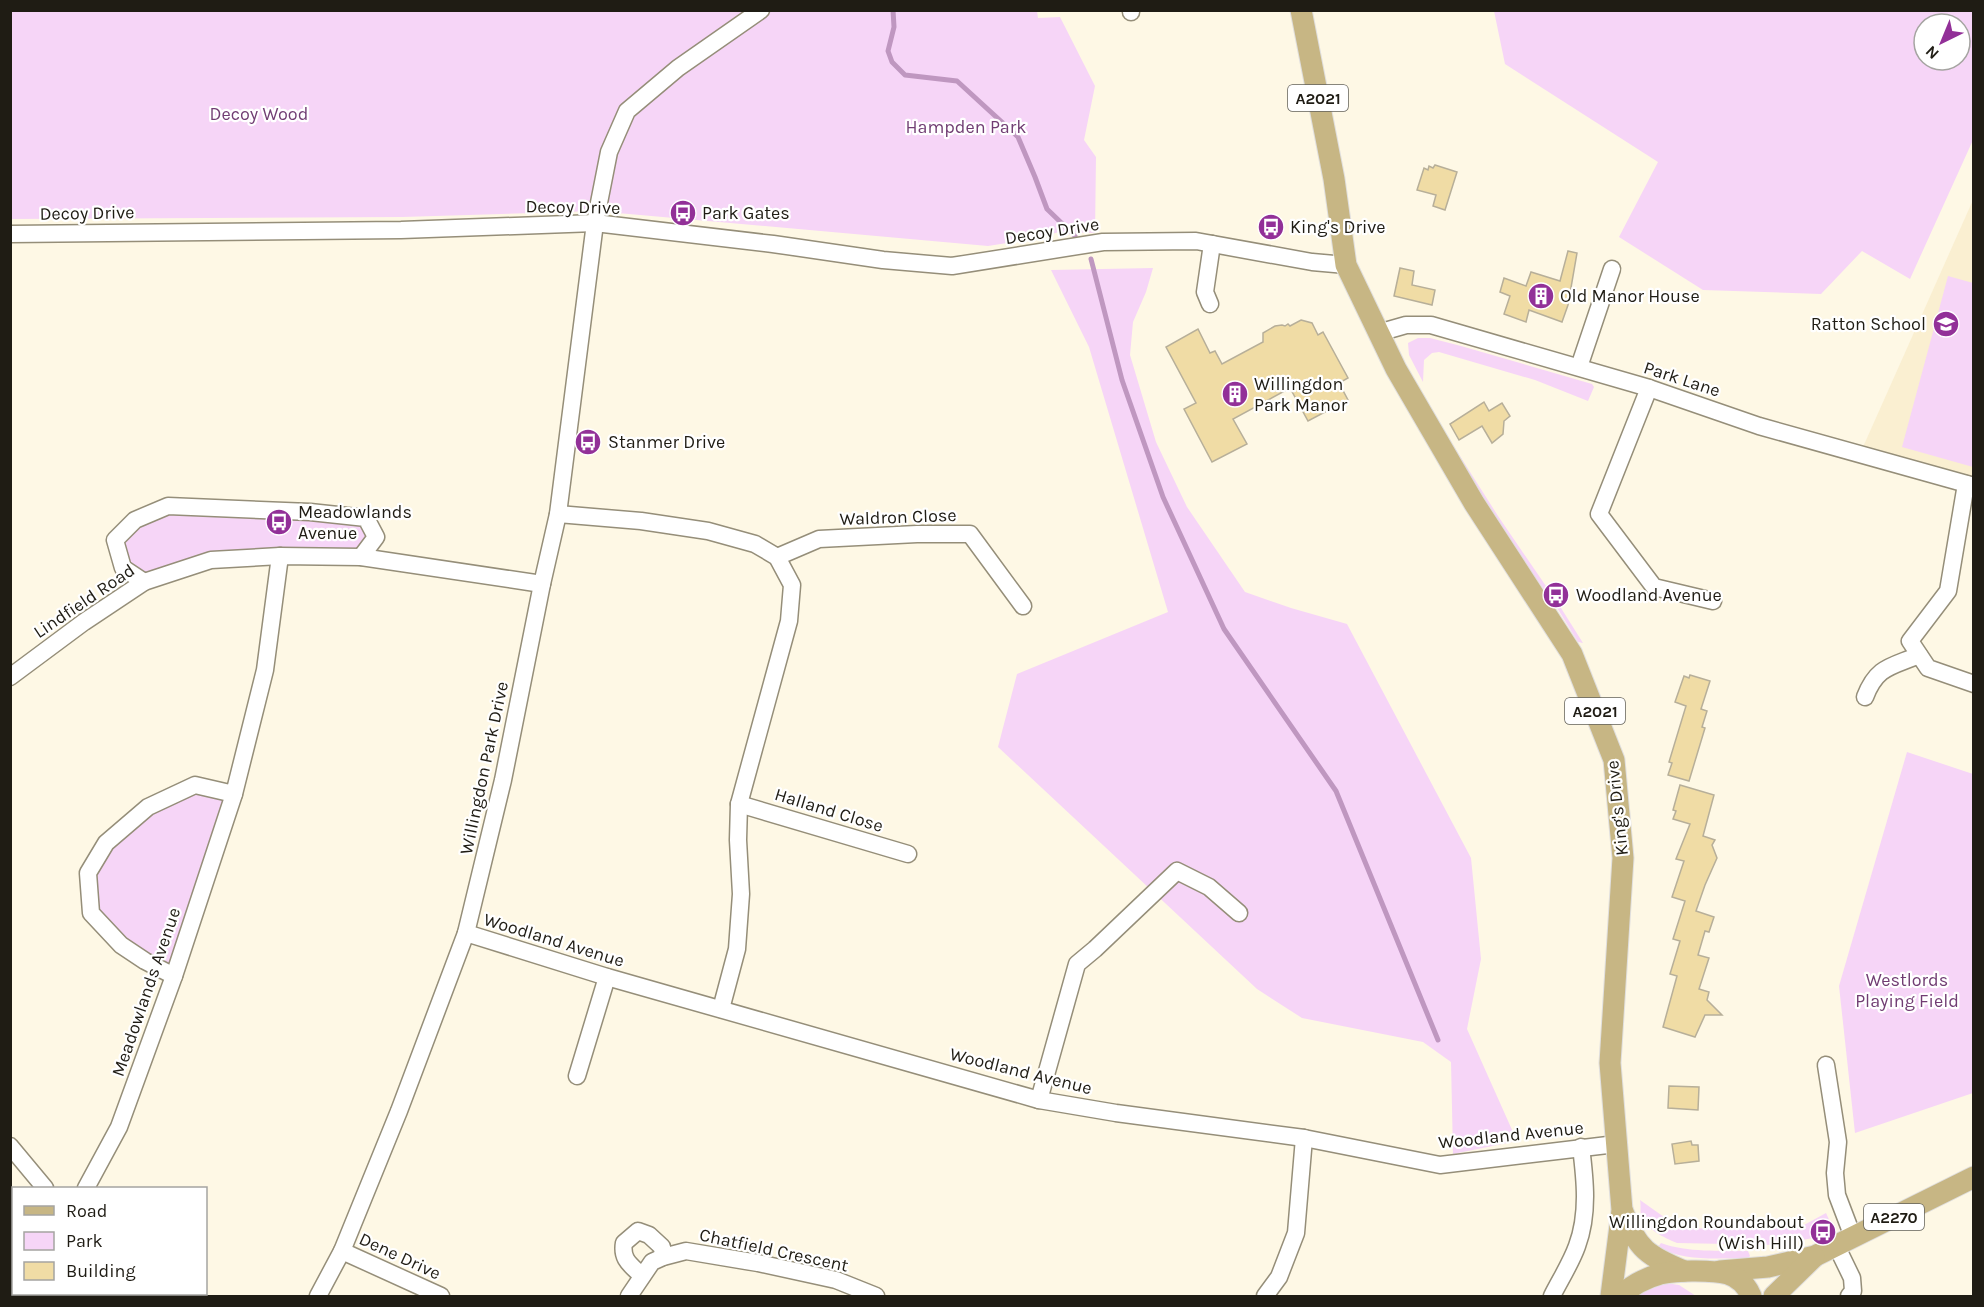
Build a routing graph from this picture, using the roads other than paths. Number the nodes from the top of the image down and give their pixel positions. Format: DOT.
graph roads {
  1 [pos="760,10"];
  2 [pos="1301,10"];
  3 [pos="595,223"];
  4 [pos="10,234"];
  5 [pos="1212,244"];
  6 [pos="1346,265"];
  7 [pos="1612,269"];
  8 [pos="1210,304"];
  9 [pos="1378,333"];
  10 [pos="1579,367"];
  11 [pos="1649,388"];
  12 [pos="1970,485"];
  13 [pos="558,514"];
  14 [pos="280,556"];
  15 [pos="362,557"];
  16 [pos="777,557"];
  17 [pos="144,582"];
  18 [pos="542,584"];
  19 [pos="1713,601"];
  20 [pos="1023,606"];
  21 [pos="1919,656"];
  22 [pos="12,673"];
  23 [pos="1974,684"];
  24 [pos="1865,697"];
  25 [pos="234,794"];
  26 [pos="739,804"];
  27 [pos="908,854"];
  28 [pos="1239,913"];
  29 [pos="466,933"];
  30 [pos="174,976"];
  31 [pos="607,977"];
  32 [pos="721,1010"];
  33 [pos="1826,1065"];
  34 [pos="577,1076"];
  35 [pos="1039,1100"];
  36 [pos="1304,1138"];
  37 [pos="1616,1144"];
  38 [pos="10,1146"];
  39 [pos="1581,1147"];
  40 [pos="1974,1177"];
  41 [pos="44,1187"];
  42 [pos="87,1187"];
  43 [pos="1622,1210"];
  44 [pos="1844,1241"];
  45 [pos="342,1251"];
  46 [pos="1815,1256"];
  47 [pos="663,1257"];
  48 [pos="1684,1271"];
  49 [pos="1720,1271"];
  50 [pos="642,1276"];
  51 [pos="318,1296"];
  52 [pos="441,1296"];
  53 [pos="629,1296"];
  54 [pos="876,1296"];
  55 [pos="1265,1296"];
  56 [pos="1552,1296"];
  57 [pos="1611,1296"];
  58 [pos="1620,1296"];
  59 [pos="1751,1296"];
  60 [pos="1773,1296"];
  61 [pos="1848,1296"];
  1 -- 3 [label="street, Willingdon Park Drive"];
  2 -- 6 [label="main road, King's Drive / A2021"];
  3 -- 4 [label="street, Decoy Drive"];
  3 -- 5 [label="street, Decoy Drive"];
  3 -- 13 [label="street, Willingdon Park Drive"];
  5 -- 6 [label="street, Decoy Drive"];
  5 -- 8 [label="street"];
  6 -- 9 [label="main road, King's Drive / A2021"];
  7 -- 10 [label="street"];
  9 -- 10 [label="street, Park Lane"];
  9 -- 37 [label="main road, King's Drive / A2021"];
  10 -- 11 [label="street, Park Lane"];
  11 -- 12 [label="street, Park Lane"];
  11 -- 19 [label="street"];
  12 -- 21 [label="street"];
  13 -- 16 [label="street"];
  13 -- 18 [label="street, Willingdon Park Drive"];
  14 -- 15 [label="street, Lindfield Road"];
  14 -- 17 [label="street, Lindfield Road"];
  14 -- 25 [label="street, Meadowlands Avenue"];
  15 -- 17 [label="street"];
  15 -- 18 [label="street, Lindfield Road"];
  16 -- 20 [label="street, Waldron Close"];
  16 -- 26 [label="street"];
  17 -- 22 [label="street, Lindfield Road"];
  18 -- 29 [label="street, Willingdon Park Drive"];
  21 -- 23 [label="street"];
  21 -- 24 [label="street"];
  25 -- 30 [label="street, Meadowlands Avenue"];
  25 -- 30 [label="street"];
  26 -- 27 [label="street, Halland Close"];
  26 -- 32 [label="street"];
  28 -- 35 [label="street"];
  29 -- 31 [label="street, Woodland Avenue"];
  29 -- 45 [label="street, Willingdon Park Drive"];
  30 -- 42 [label="street, Meadowlands Avenue"];
  31 -- 32 [label="street, Woodland Avenue"];
  31 -- 34 [label="street"];
  32 -- 35 [label="street, Woodland Avenue"];
  33 -- 44 [label="street"];
  35 -- 36 [label="street, Woodland Avenue"];
  36 -- 39 [label="street, Woodland Avenue"];
  36 -- 55 [label="street"];
  37 -- 39 [label="street, Woodland Avenue"];
  37 -- 43 [label="main road, King's Drive / A2021"];
  38 -- 41 [label="street"];
  39 -- 56 [label="street"];
  40 -- 44 [label="main road, A2270"];
  43 -- 48 [label="main road, King's Drive / A2021"];
  43 -- 57 [label="main road, King's Drive / A2021"];
  44 -- 46 [label="main road, A2270"];
  44 -- 61 [label="street"];
  45 -- 51 [label="street, Willingdon Park Drive"];
  45 -- 52 [label="street, Dene Drive"];
  46 -- 49 [label="main road, A2270"];
  46 -- 60 [label="main road, A2270"];
  47 -- 50 [label="street"];
  47 -- 50 [label="street"];
  47 -- 54 [label="street, Chatfield Crescent"];
  48 -- 49 [label="main road"];
  48 -- 58 [label="main road"];
  49 -- 59 [label="main road"];
  50 -- 53 [label="street"];
}
